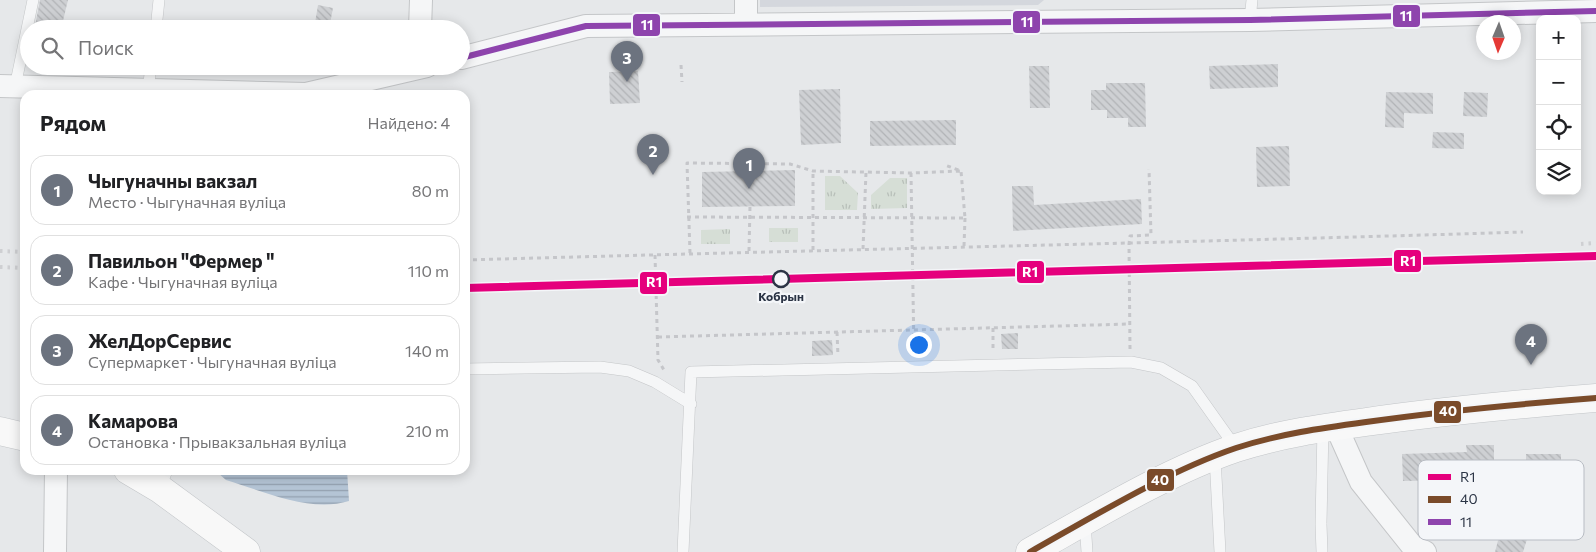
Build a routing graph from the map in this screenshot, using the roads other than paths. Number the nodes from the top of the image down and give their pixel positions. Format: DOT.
graph roads {
  1 [pos="33,0"];
  2 [pos="159,0"];
  3 [pos="420,0"];
  4 [pos="746,0"];
  5 [pos="1251,10"];
  6 [pos="1596,12"];
  7 [pos="27,20"];
  8 [pos="157,20"];
  9 [pos="420,20"];
  10 [pos="746,24"];
  11 [pos="20,43"];
  12 [pos="470,56"];
  13 [pos="150,75"];
  14 [pos="387,75"];
  15 [pos="7,86"];
  16 [pos="120,90"];
  17 [pos="148,90"];
  18 [pos="323,90"];
  19 [pos="470,370"];
  20 [pos="1596,398"];
  21 [pos="691,404"];
  22 [pos="1329,427"];
  23 [pos="0,431"];
  24 [pos="20,436"];
  25 [pos="1225,453"];
  26 [pos="56,475"];
  27 [pos="148,475"];
  28 [pos="164,479"];
  29 [pos="1085,521"];
  30 [pos="1417,550"];
  31 [pos="55,552"];
  32 [pos="246,552"];
  33 [pos="683,552"];
  34 [pos="1030,552"];
  35 [pos="1087,552"];
  36 [pos="1220,552"];
  37 [pos="1322,552"];
  1 -- 7 [label="lane"];
  2 -- 8 [label="lane"];
  3 -- 9 [label="street"];
  4 -- 10 [label="street"];
  5 -- 6 [label="street"];
  5 -- 10 [label="street"];
  10 -- 12 [label="street"];
  11 -- 15 [label="lane"];
  13 -- 17 [label="lane"];
  14 -- 18 [label="street"];
  15 -- 16 [label="street"];
  19 -- 21 [label="lane"];
  20 -- 22 [label="main road"];
  21 -- 25 [label="lane"];
  21 -- 33 [label="lane"];
  22 -- 25 [label="main road"];
  22 -- 30 [label="street"];
  22 -- 37 [label="lane"];
  23 -- 24 [label="main road"];
  25 -- 29 [label="main road"];
  25 -- 36 [label="lane"];
  26 -- 31 [label="street"];
  27 -- 28 [label="main road"];
  28 -- 32 [label="main road"];
  29 -- 34 [label="main road"];
  29 -- 35 [label="lane"];
}
